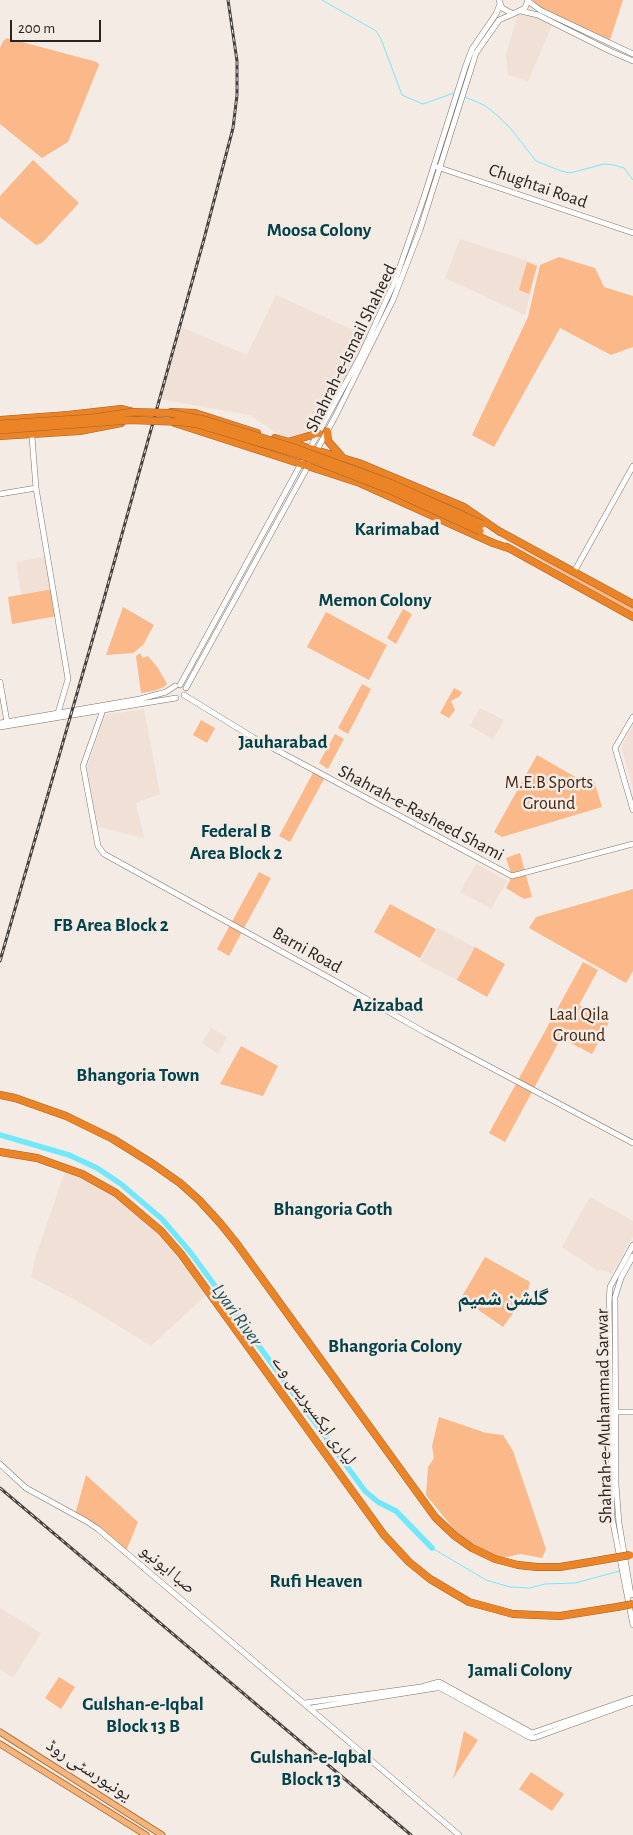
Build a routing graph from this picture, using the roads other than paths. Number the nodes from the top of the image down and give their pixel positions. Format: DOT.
graph roads {
  1 [pos="528,0"];
  2 [pos="499,2"];
  3 [pos="522,11"];
  4 [pos="513,14"];
  5 [pos="633,54"];
  6 [pos="633,61"];
  7 [pos="455,110"];
  8 [pos="437,167"];
  9 [pos="633,233"];
  10 [pos="169,413"];
  11 [pos="132,416"];
  12 [pos="0,420"];
  13 [pos="171,421"];
  14 [pos="0,424"];
  15 [pos="0,430"];
  16 [pos="323,432"];
  17 [pos="0,436"];
  18 [pos="32,437"];
  19 [pos="288,442"];
  20 [pos="314,449"];
  21 [pos="344,458"];
  22 [pos="304,465"];
  23 [pos="633,466"];
  24 [pos="36,488"];
  25 [pos="0,494"];
  26 [pos="481,527"];
  27 [pos="504,534"];
  28 [pos="511,549"];
  29 [pos="574,572"];
  30 [pos="633,604"];
  31 [pos="633,617"];
  32 [pos="0,682"];
  33 [pos="177,686"];
  34 [pos="186,688"];
  35 [pos="184,694"];
  36 [pos="176,698"];
  37 [pos="103,708"];
  38 [pos="58,713"];
  39 [pos="633,717"];
  40 [pos="7,722"];
  41 [pos="0,723"];
  42 [pos="0,727"];
  43 [pos="633,810"];
  44 [pos="633,844"];
  45 [pos="0,1095"];
  46 [pos="633,1144"];
  47 [pos="0,1152"];
  48 [pos="633,1245"];
  49 [pos="633,1256"];
  50 [pos="616,1412"];
  51 [pos="633,1412"];
  52 [pos="0,1464"];
  53 [pos="633,1555"];
  54 [pos="623,1563"];
  55 [pos="632,1607"];
  56 [pos="633,1625"];
  57 [pos="438,1684"];
  58 [pos="421,1689"];
  59 [pos="633,1698"];
  60 [pos="633,1702"];
  61 [pos="305,1703"];
  62 [pos="311,1708"];
  63 [pos="0,1732"];
  64 [pos="0,1744"];
  65 [pos="146,1835"];
  66 [pos="162,1835"];
  67 [pos="459,1835"];
  1 -- 3 [label="main road"];
  1 -- 5 [label="main road"];
  2 -- 4 [label="main road"];
  2 -- 7 [label="main road, Shahrah-e-Ismail Shaheed"];
  3 -- 4 [label="main road, Shahrah-e-Ismail Shaheed"];
  3 -- 6 [label="main road"];
  4 -- 7 [label="main road, Shahrah-e-Ismail Shaheed"];
  7 -- 8 [label="main road, Shahrah-e-Ismail Shaheed"];
  8 -- 9 [label="main road, Chughtai Road"];
  8 -- 16 [label="main road, Shahrah-e-Ismail Shaheed"];
  10 -- 11 [label="highway, bridge"];
  10 -- 19 [label="highway, bridge"];
  10 -- 26 [label="highway, bridge"];
  11 -- 12 [label="highway"];
  11 -- 13 [label="highway, bridge"];
  11 -- 14 [label="highway, bridge"];
  11 -- 15 [label="highway, bridge"];
  11 -- 17 [label="highway, bridge"];
  13 -- 22 [label="highway, bridge"];
  13 -- 26 [label="highway, bridge"];
  16 -- 19 [label="highway"];
  16 -- 20 [label="main road, Shahrah-e-Ismail Shaheed"];
  16 -- 21 [label="highway"];
  18 -- 24 [label="main road"];
  19 -- 20 [label="highway"];
  20 -- 21 [label="highway"];
  20 -- 22 [label="main road, Shahrah-e-Ismail Shaheed"];
  21 -- 27 [label="highway"];
  22 -- 28 [label="highway"];
  22 -- 33 [label="main road, Shahrah-e-Ismail Shaheed"];
  22 -- 34 [label="main road, Shahrah-e-Ismail Shaheed"];
  23 -- 29 [label="main road"];
  24 -- 25 [label="main road"];
  24 -- 38 [label="main road"];
  26 -- 27 [label="highway"];
  26 -- 28 [label="highway"];
  27 -- 29 [label="highway"];
  28 -- 31 [label="highway"];
  29 -- 30 [label="highway"];
  32 -- 40 [label="main road"];
  33 -- 34 [label="main road"];
  33 -- 36 [label="main road"];
  33 -- 37 [label="main road"];
  34 -- 35 [label="main road, Shahrah-e-Ismail Shaheed"];
  35 -- 36 [label="main road"];
  35 -- 44 [label="main road, Shahrah-e-Rasheed Shami"];
  36 -- 37 [label="main road"];
  37 -- 38 [label="main road"];
  37 -- 42 [label="main road"];
  37 -- 46 [label="main road, Barni Road"];
  38 -- 40 [label="main road"];
  39 -- 43 [label="main road"];
  40 -- 41 [label="main road"];
  45 -- 53 [label="highway, لیاری ایکسپریس وے, bridge"];
  47 -- 55 [label="highway, لیاری ایکسپریس وے, bridge"];
  48 -- 54 [label="main road, Shahrah-e-Muhammad Sarwar"];
  49 -- 50 [label="main road, Shahrah-e-Muhammad Sarwar"];
  50 -- 51 [label="main road"];
  50 -- 54 [label="main road, Shahrah-e-Muhammad Sarwar"];
  52 -- 61 [label="main road, صبا ایونیو"];
  54 -- 55 [label="main road, Shahrah-e-Muhammad Sarwar"];
  55 -- 56 [label="main road, Shahrah-e-Muhammad Sarwar"];
  57 -- 58 [label="main road"];
  57 -- 59 [label="main road"];
  57 -- 60 [label="main road"];
  58 -- 61 [label="main road"];
  58 -- 62 [label="main road"];
  61 -- 62 [label="main road, صبا ایونیو"];
  62 -- 67 [label="main road, صبا ایونیو"];
  63 -- 66 [label="main road, یونیورسٹی روڈ"];
  64 -- 65 [label="main road, یونیورسٹی روڈ"];
}
